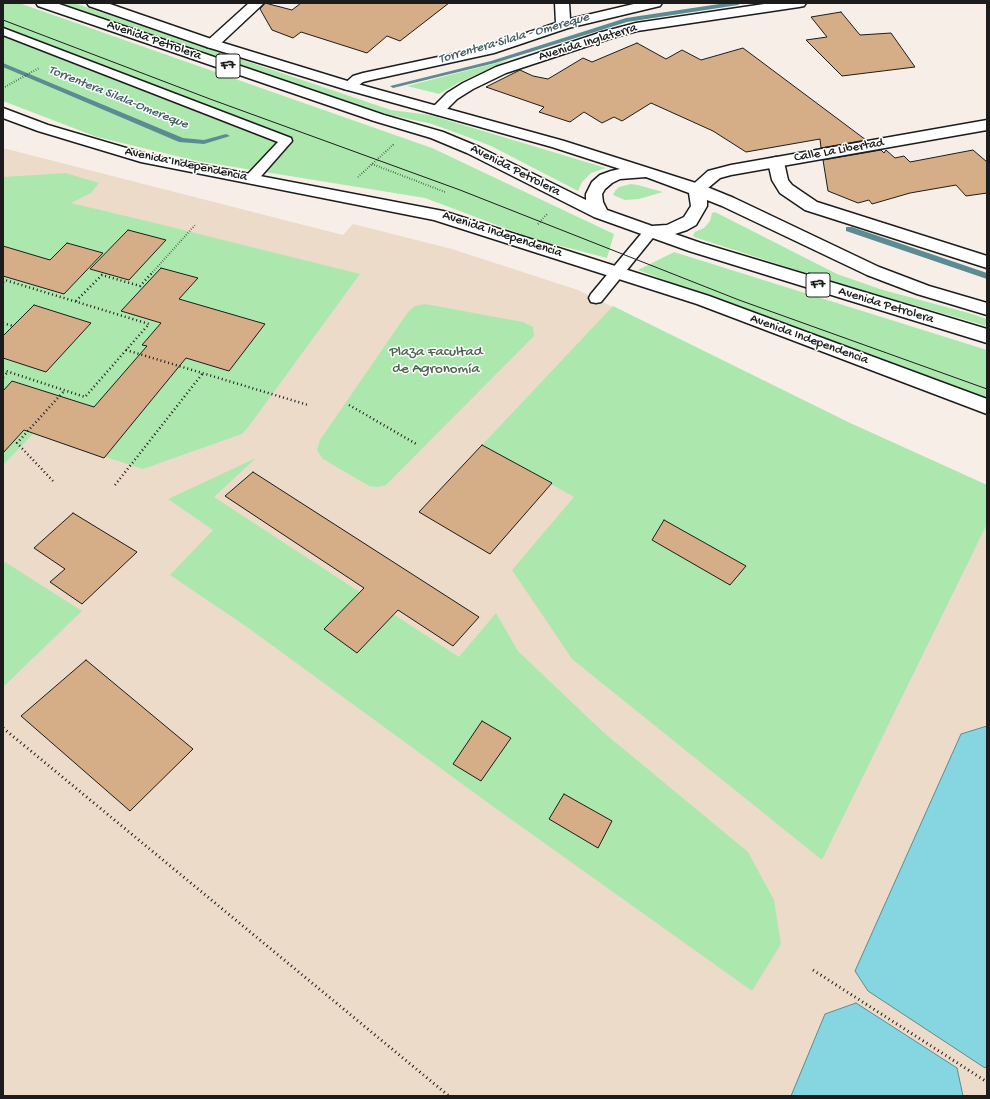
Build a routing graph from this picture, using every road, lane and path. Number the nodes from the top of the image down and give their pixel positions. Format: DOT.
graph roads {
  1 [pos="43,3"];
  2 [pos="94,3"];
  3 [pos="258,3"];
  4 [pos="562,3"];
  5 [pos="655,3"];
  6 [pos="799,3"];
  7 [pos="563,25"];
  8 [pos="3,31"];
  9 [pos="212,44"];
  10 [pos="38,68"];
  11 [pos="349,86"];
  12 [pos="3,88"];
  13 [pos="438,110"];
  14 [pos="3,113"];
  15 [pos="987,125"];
  16 [pos="413,128"];
  17 [pos="776,162"];
  18 [pos="653,174"];
  19 [pos="250,179"];
  20 [pos="696,189"];
  21 [pos="336,196"];
  22 [pos="600,213"];
  23 [pos="196,224"];
  24 [pos="651,231"];
  25 [pos="987,262"];
  26 [pos="617,272"];
  27 [pos="3,282"];
  28 [pos="596,298"];
  29 [pos="76,301"];
  30 [pos="987,309"];
  31 [pos="3,323"];
  32 [pos="13,326"];
  33 [pos="987,336"];
  34 [pos="126,350"];
  35 [pos="3,370"];
  36 [pos="8,372"];
  37 [pos="203,373"];
  38 [pos="3,377"];
  39 [pos="65,390"];
  40 [pos="308,405"];
  41 [pos="350,405"];
  42 [pos="987,407"];
  43 [pos="418,445"];
  44 [pos="53,481"];
  45 [pos="115,485"];
  46 [pos="3,728"];
  47 [pos="813,970"];
  48 [pos="987,1082"];
  49 [pos="449,1096"];
  1 -- 16 [label="main road, Avenida Petrolera / F7"];
  2 -- 9 [label="main road, Avenida Petrolera / F7"];
  3 -- 9 [label="main road"];
  4 -- 7 [label="main road"];
  5 -- 7 [label="main road, Avenida Inglaterra"];
  6 -- 13 [label="main road, Avenida Inglaterra"];
  7 -- 11 [label="main road, Avenida Inglaterra"];
  8 -- 19 [label="lane"];
  9 -- 11 [label="main road, Avenida Petrolera / F7"];
  10 -- 12 [label="path"];
  11 -- 13 [label="main road, Avenida Petrolera / F7"];
  13 -- 18 [label="main road, Avenida Petrolera / F7"];
  14 -- 19 [label="main road, Avenida Independencia"];
  15 -- 17 [label="main road, Calle La Libertad"];
  16 -- 21 [label="path"];
  16 -- 22 [label="main road, Avenida Petrolera / F7"];
  17 -- 20 [label="main road, Calle La Libertad"];
  17 -- 25 [label="main road"];
  18 -- 20 [label="main road, Avenida Petrolera / F7"];
  18 -- 22 [label="main road"];
  19 -- 21 [label="main road, Avenida Independencia"];
  20 -- 24 [label="main road"];
  20 -- 30 [label="main road, Avenida Petrolera / F7"];
  21 -- 26 [label="main road, Avenida Independencia"];
  22 -- 24 [label="main road, Avenida Petrolera / F7"];
  23 -- 29 [label="path"];
  24 -- 26 [label="lane"];
  24 -- 33 [label="main road, Avenida Petrolera / F7"];
  26 -- 28 [label="lane"];
  26 -- 42 [label="main road, Avenida Independencia"];
  27 -- 29 [label="path"];
  29 -- 34 [label="path"];
  31 -- 32 [label="path"];
  34 -- 37 [label="path"];
  34 -- 39 [label="path"];
  35 -- 36 [label="path"];
  36 -- 38 [label="path"];
  36 -- 39 [label="path"];
  37 -- 40 [label="path"];
  37 -- 45 [label="path"];
  39 -- 44 [label="path"];
  41 -- 43 [label="path"];
  46 -- 49 [label="path"];
  47 -- 48 [label="path"];
}
